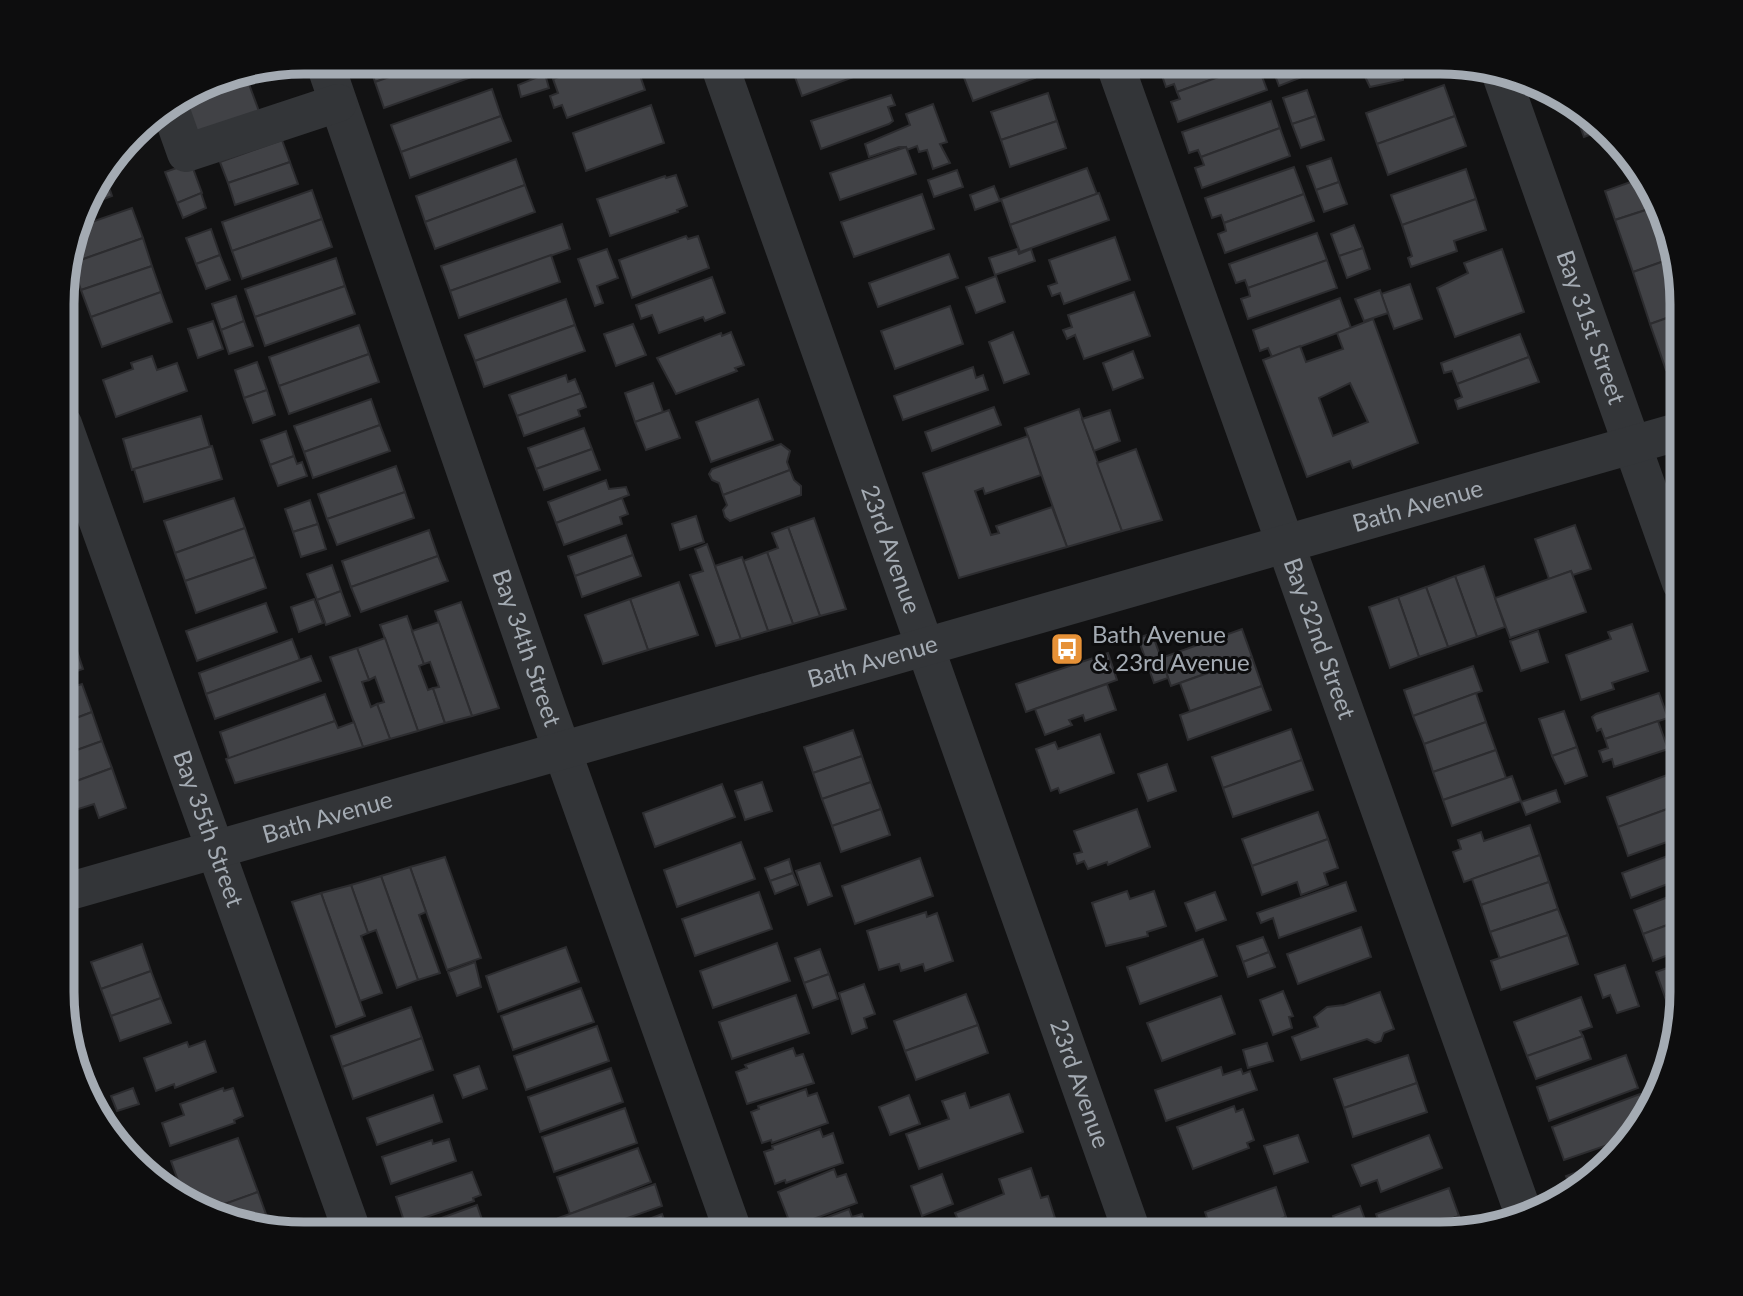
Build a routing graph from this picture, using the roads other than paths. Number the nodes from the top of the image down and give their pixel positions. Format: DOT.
graph roads {
  1 [pos="328,74"];
  2 [pos="723,74"];
  3 [pos="1118,74"];
  4 [pos="1504,83"];
  5 [pos="338,103"];
  6 [pos="172,115"];
  7 [pos="1669,434"];
  8 [pos="1632,445"];
  9 [pos="74,455"];
  10 [pos="1286,546"];
  11 [pos="1669,549"];
  12 [pos="923,647"];
  13 [pos="562,749"];
  14 [pos="214,848"];
  15 [pos="74,890"];
  16 [pos="1521,1207"];
  17 [pos="349,1222"];
  18 [pos="730,1222"];
  19 [pos="1128,1222"];
  1 -- 5 [label="street, Bay 34th Street"];
  2 -- 12 [label="street, 23rd Avenue"];
  3 -- 10 [label="street, Bay 32nd Street"];
  4 -- 8 [label="street, Bay 31st Street"];
  5 -- 6 [label="street"];
  5 -- 13 [label="street, Bay 34th Street"];
  7 -- 8 [label="street, Bath Avenue"];
  8 -- 10 [label="street, Bath Avenue"];
  8 -- 11 [label="street, Bay 31st Street"];
  9 -- 14 [label="street, Bay 35th Street"];
  10 -- 12 [label="street, Bath Avenue"];
  10 -- 16 [label="street, Bay 32nd Street"];
  12 -- 13 [label="street, Bath Avenue"];
  12 -- 19 [label="street, 23rd Avenue"];
  13 -- 14 [label="street, Bath Avenue"];
  13 -- 18 [label="street, Bay 34th Street"];
  14 -- 15 [label="street, Bath Avenue"];
  14 -- 17 [label="street, Bay 35th Street"];
}
